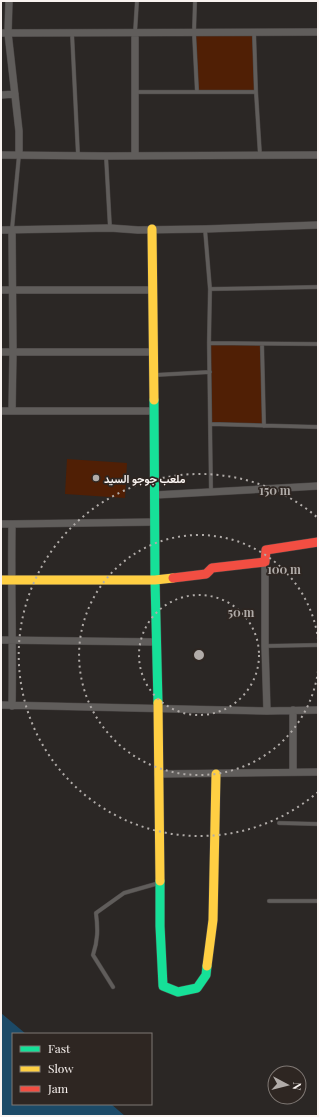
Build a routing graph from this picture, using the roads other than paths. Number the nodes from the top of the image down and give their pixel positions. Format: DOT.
graph roads {
  1 [pos="9,1"];
  2 [pos="137,1"];
  3 [pos="195,1"];
  4 [pos="254,32"];
  5 [pos="318,32"];
  6 [pos="5,33"];
  7 [pos="72,33"];
  8 [pos="135,33"];
  9 [pos="194,33"];
  10 [pos="135,92"];
  11 [pos="197,92"];
  12 [pos="256,92"];
  13 [pos="16,94"];
  14 [pos="1,95"];
  15 [pos="1,155"];
  16 [pos="19,155"];
  17 [pos="78,155"];
  18 [pos="135,155"];
  19 [pos="260,155"];
  20 [pos="318,155"];
  21 [pos="106,156"];
  22 [pos="318,225"];
  23 [pos="110,228"];
  24 [pos="205,229"];
  25 [pos="1,230"];
  26 [pos="12,230"];
  27 [pos="152,230"];
  28 [pos="318,287"];
  29 [pos="210,288"];
  30 [pos="1,290"];
  31 [pos="12,290"];
  32 [pos="153,290"];
  33 [pos="210,343"];
  34 [pos="262,344"];
  35 [pos="318,344"];
  36 [pos="1,352"];
  37 [pos="13,352"];
  38 [pos="154,352"];
  39 [pos="210,372"];
  40 [pos="154,375"];
  41 [pos="1,411"];
  42 [pos="12,411"];
  43 [pos="154,411"];
  44 [pos="210,424"];
  45 [pos="264,426"];
  46 [pos="318,427"];
  47 [pos="318,486"];
  48 [pos="211,492"];
  49 [pos="155,495"];
  50 [pos="155,522"];
  51 [pos="1,524"];
  52 [pos="12,524"];
  53 [pos="318,542"];
  54 [pos="265,562"];
  55 [pos="1,580"];
  56 [pos="11,580"];
  57 [pos="155,580"];
  58 [pos="1,640"];
  59 [pos="13,640"];
  60 [pos="157,642"];
  61 [pos="318,645"];
  62 [pos="265,646"];
  63 [pos="1,705"];
  64 [pos="12,706"];
  65 [pos="158,708"];
  66 [pos="293,710"];
  67 [pos="318,710"];
  68 [pos="267,711"];
  69 [pos="293,772"];
  70 [pos="318,772"];
  71 [pos="158,774"];
  72 [pos="216,774"];
  73 [pos="279,823"];
  74 [pos="318,824"];
  75 [pos="160,883"];
  76 [pos="269,900"];
  77 [pos="318,901"];
  78 [pos="113,987"];
  1 -- 6 [label="street"];
  2 -- 8 [label="lane"];
  3 -- 9 [label="lane"];
  4 -- 5 [label="street"];
  4 -- 9 [label="street"];
  4 -- 12 [label="lane"];
  6 -- 7 [label="street"];
  6 -- 13 [label="street"];
  7 -- 8 [label="street"];
  7 -- 17 [label="lane"];
  8 -- 9 [label="street"];
  8 -- 10 [label="street"];
  9 -- 11 [label="lane"];
  10 -- 11 [label="lane"];
  10 -- 18 [label="street"];
  11 -- 12 [label="lane"];
  12 -- 19 [label="lane"];
  13 -- 14 [label="street"];
  13 -- 16 [label="street"];
  15 -- 16 [label="street"];
  16 -- 17 [label="street"];
  16 -- 26 [label="lane"];
  17 -- 21 [label="street"];
  18 -- 19 [label="street"];
  18 -- 21 [label="street"];
  19 -- 20 [label="street"];
  21 -- 23 [label="lane"];
  22 -- 24 [label="street"];
  23 -- 26 [label="street"];
  23 -- 27 [label="street"];
  24 -- 27 [label="street"];
  24 -- 29 [label="lane"];
  25 -- 26 [label="street"];
  26 -- 31 [label="street"];
  27 -- 32 [label="street"];
  28 -- 29 [label="lane"];
  29 -- 33 [label="lane"];
  30 -- 31 [label="street"];
  31 -- 32 [label="street"];
  31 -- 37 [label="street"];
  32 -- 38 [label="street"];
  33 -- 34 [label="lane"];
  33 -- 39 [label="lane"];
  34 -- 35 [label="lane"];
  34 -- 45 [label="lane"];
  36 -- 37 [label="street"];
  37 -- 38 [label="street"];
  37 -- 42 [label="street"];
  38 -- 40 [label="street"];
  39 -- 40 [label="lane"];
  39 -- 44 [label="lane"];
  40 -- 43 [label="street"];
  41 -- 42 [label="street"];
  42 -- 43 [label="street"];
  43 -- 49 [label="street"];
  44 -- 45 [label="lane"];
  44 -- 48 [label="lane"];
  45 -- 46 [label="lane"];
  47 -- 48 [label="street"];
  48 -- 49 [label="street"];
  49 -- 50 [label="street"];
  50 -- 52 [label="street"];
  50 -- 57 [label="street"];
  51 -- 52 [label="street"];
  52 -- 56 [label="street"];
  53 -- 54 [label="street"];
  54 -- 57 [label="street"];
  54 -- 62 [label="street"];
  55 -- 56 [label="street"];
  56 -- 57 [label="street"];
  56 -- 59 [label="street"];
  57 -- 60 [label="street"];
  58 -- 59 [label="street"];
  59 -- 60 [label="street"];
  59 -- 64 [label="street"];
  60 -- 65 [label="street"];
  61 -- 62 [label="lane"];
  62 -- 68 [label="street"];
  63 -- 64 [label="street"];
  64 -- 65 [label="street"];
  65 -- 68 [label="street"];
  65 -- 71 [label="street"];
  66 -- 67 [label="street"];
  66 -- 68 [label="street"];
  66 -- 69 [label="street"];
  69 -- 70 [label="street"];
  69 -- 72 [label="street"];
  71 -- 72 [label="street"];
  71 -- 75 [label="street"];
  72 -- 75 [label="street"];
  73 -- 74 [label="lane"];
  75 -- 78 [label="lane"];
  76 -- 77 [label="lane"];
}
